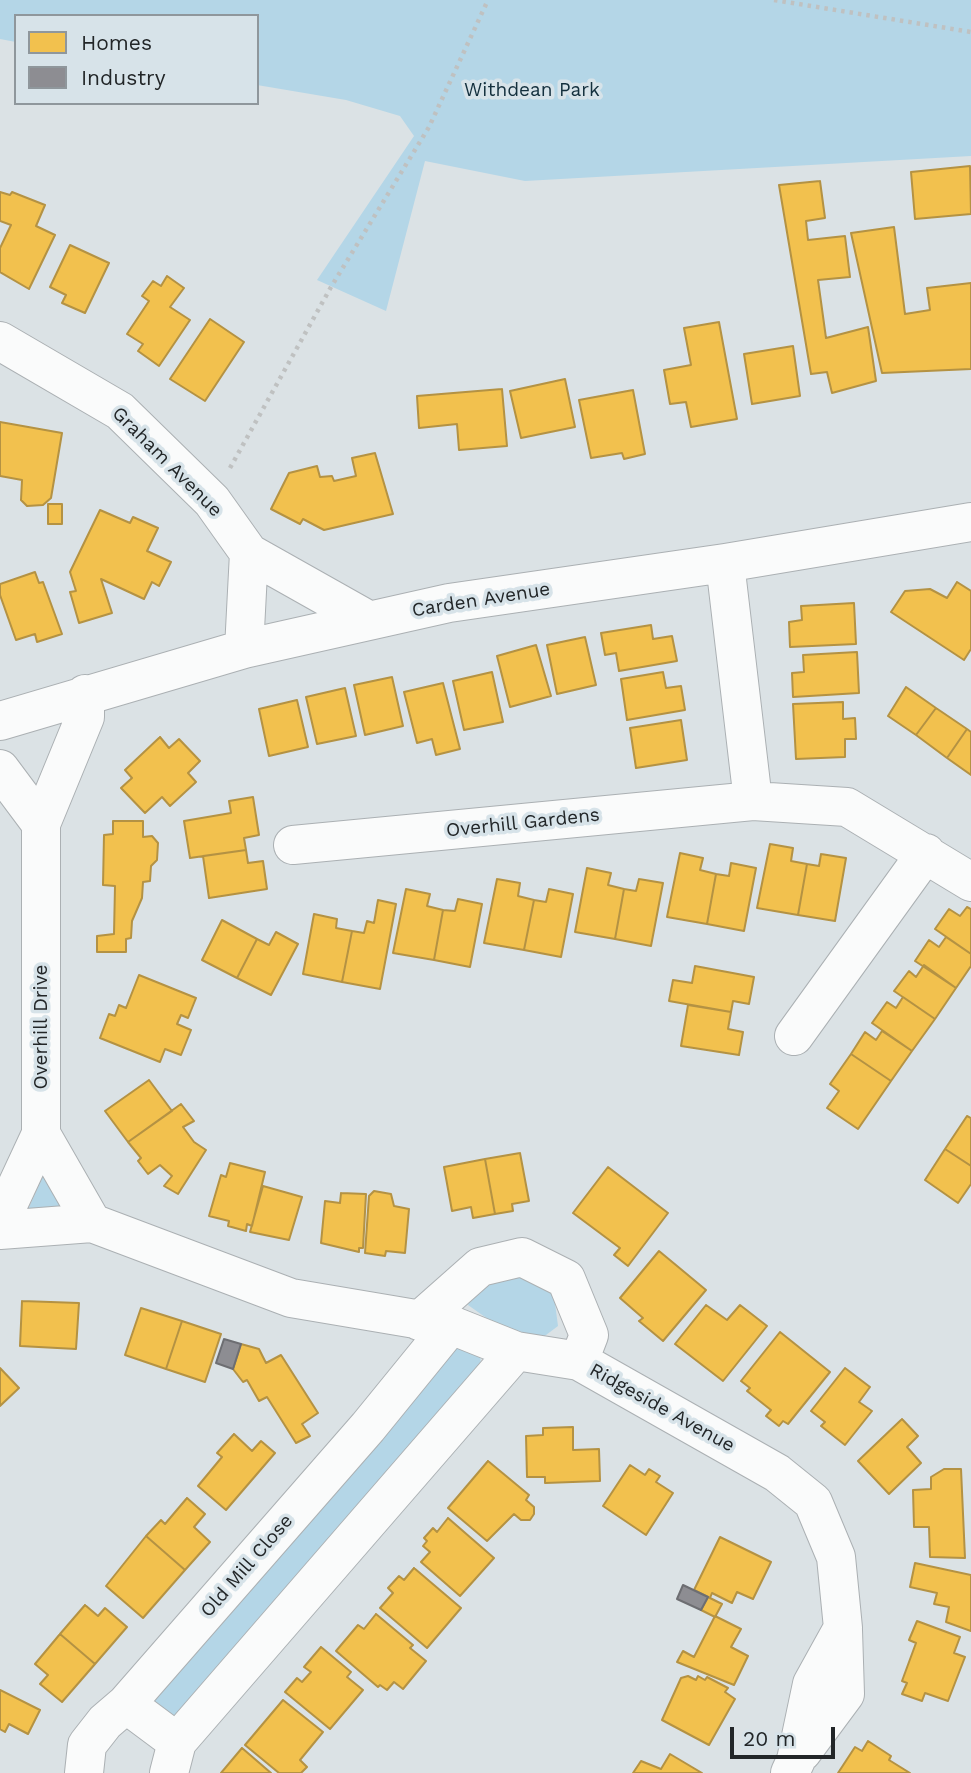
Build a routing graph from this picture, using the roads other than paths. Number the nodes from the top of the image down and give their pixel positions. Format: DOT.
graph roads {
  1 [pos="0,341"];
  2 [pos="971,522"];
  3 [pos="249,553"];
  4 [pos="725,563"];
  5 [pos="368,620"];
  6 [pos="244,649"];
  7 [pos="85,694"];
  8 [pos="0,721"];
  9 [pos="0,769"];
  10 [pos="753,801"];
  11 [pos="41,824"];
  12 [pos="293,845"];
  13 [pos="926,853"];
  14 [pos="971,882"];
  15 [pos="794,1036"];
  16 [pos="41,1133"];
  17 [pos="0,1222"];
  18 [pos="92,1223"];
  19 [pos="0,1230"];
  20 [pos="435,1323"];
  21 [pos="516,1351"];
  22 [pos="579,1362"];
  23 [pos="368,1427"];
  24 [pos="415,1466"];
  25 [pos="126,1704"];
  26 [pos="173,1757"];
  27 [pos="793,1767"];
  28 [pos="84,1773"];
  1 -- 3 [label="street, Graham Avenue"];
  2 -- 4 [label="street, Carden Avenue"];
  3 -- 5 [label="street, Graham Avenue"];
  3 -- 6 [label="street"];
  4 -- 5 [label="street, Carden Avenue"];
  4 -- 10 [label="street"];
  5 -- 6 [label="street, Carden Avenue"];
  6 -- 7 [label="street, Carden Avenue"];
  7 -- 8 [label="street, Carden Avenue"];
  7 -- 11 [label="street, Overhill Drive"];
  9 -- 11 [label="street"];
  10 -- 12 [label="street, Overhill Gardens"];
  10 -- 13 [label="street, Overhill Gardens"];
  11 -- 16 [label="street, Overhill Drive"];
  13 -- 14 [label="street, Overhill Gardens"];
  13 -- 15 [label="street"];
  16 -- 17 [label="street, Overhill Drive"];
  16 -- 18 [label="street"];
  18 -- 19 [label="street, Ridgeside Avenue"];
  18 -- 20 [label="street, Ridgeside Avenue"];
  20 -- 21 [label="street, Ridgeside Avenue"];
  20 -- 22 [label="street, Old Mill Close"];
  20 -- 23 [label="street, Old Mill Close"];
  21 -- 22 [label="street, Ridgeside Avenue"];
  21 -- 24 [label="street"];
  22 -- 27 [label="street, Ridgeside Avenue"];
  23 -- 24 [label="street"];
  23 -- 25 [label="street, Old Mill Close"];
  24 -- 26 [label="street"];
  25 -- 26 [label="street"];
  25 -- 28 [label="street, Old Mill Close"];
}
